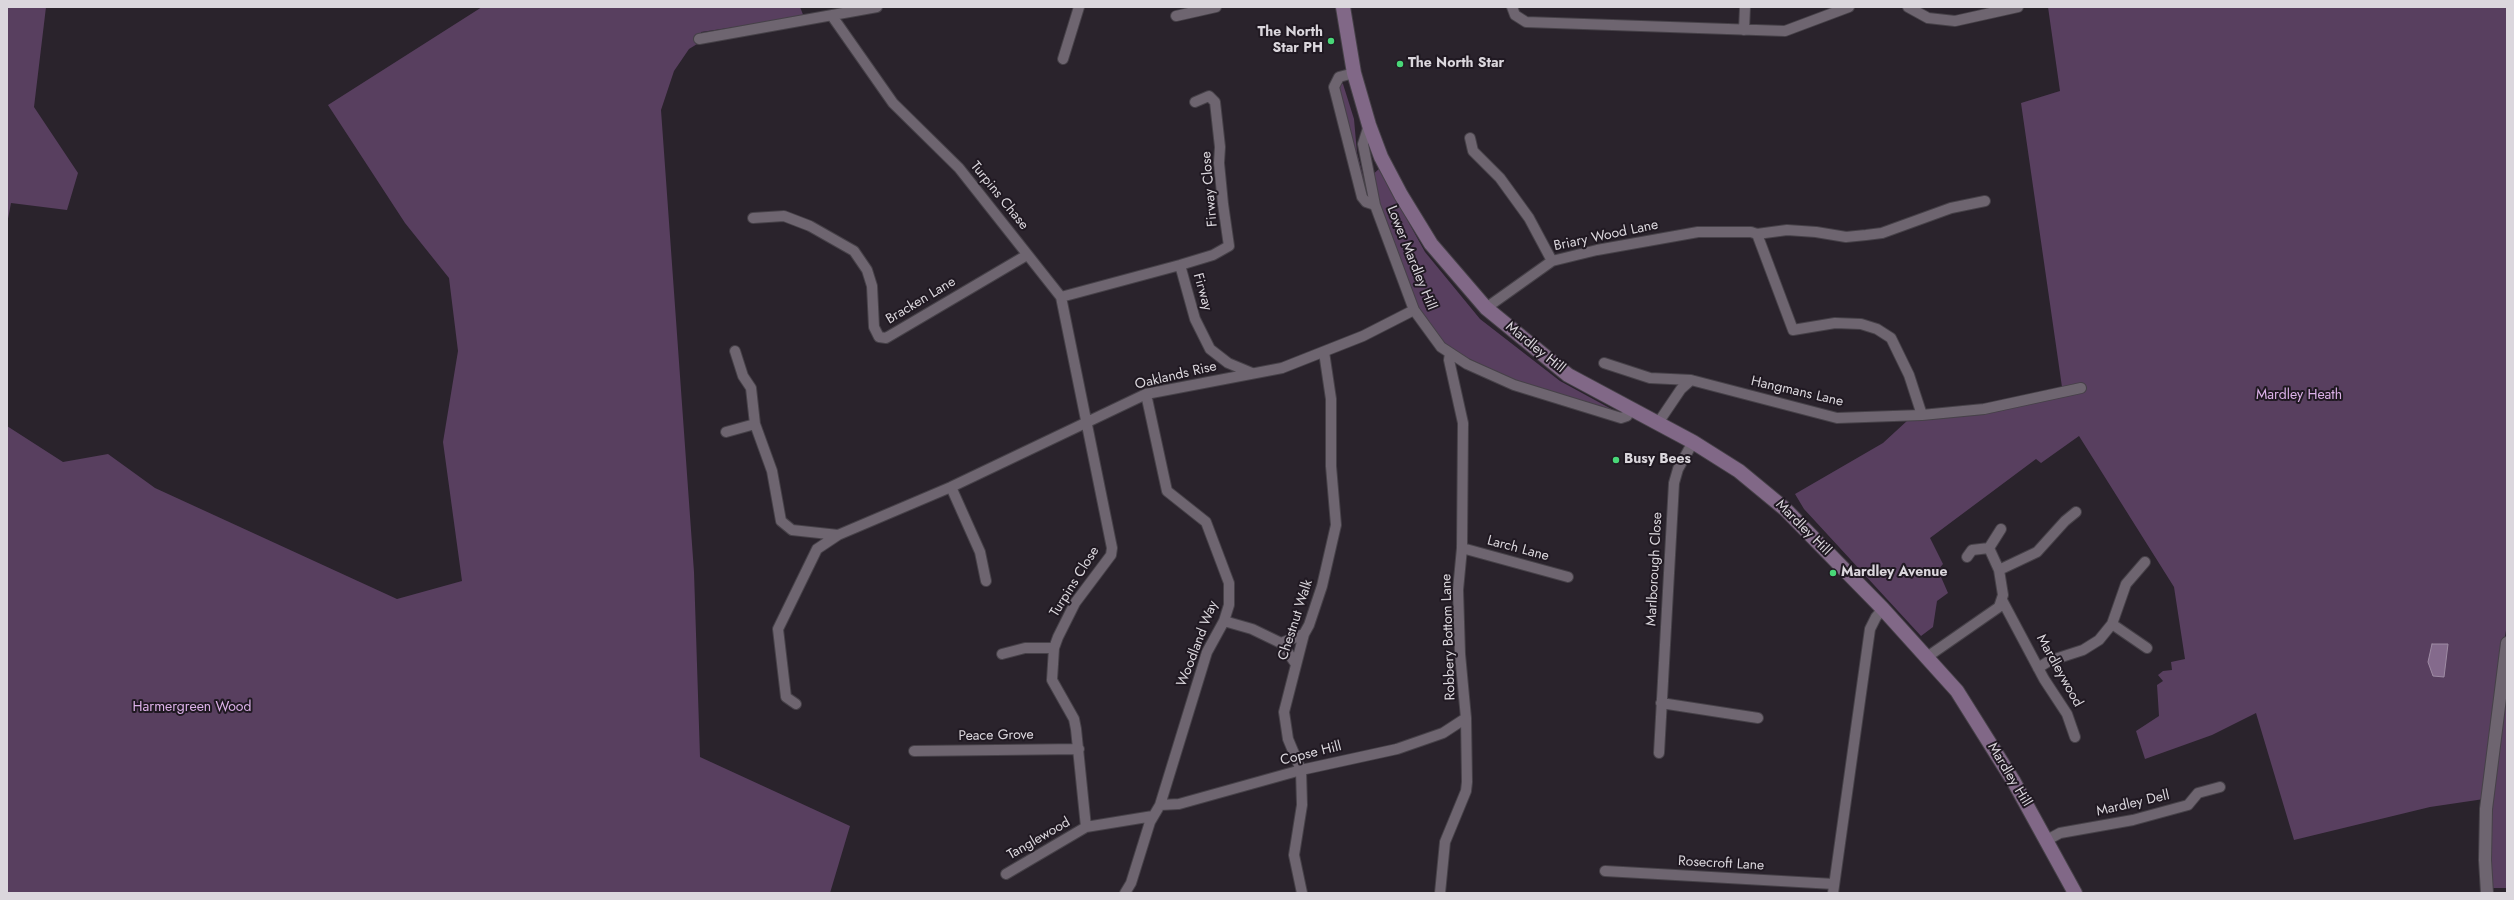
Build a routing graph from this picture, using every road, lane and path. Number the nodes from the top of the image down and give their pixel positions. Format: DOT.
graph roads {
  1 [pos="877,7"];
  2 [pos="1079,7"];
  3 [pos="1216,7"];
  4 [pos="1343,7"];
  5 [pos="1512,7"];
  6 [pos="1745,7"];
  7 [pos="1849,7"];
  8 [pos="1908,7"];
  9 [pos="2018,7"];
  10 [pos="832,16"];
  11 [pos="1176,16"];
  12 [pos="1744,30"];
  13 [pos="700,39"];
  14 [pos="1063,59"];
  15 [pos="1354,74"];
  16 [pos="1195,102"];
  17 [pos="1369,125"];
  18 [pos="1470,138"];
  19 [pos="1381,157"];
  20 [pos="1367,165"];
  21 [pos="1985,201"];
  22 [pos="1375,205"];
  23 [pos="753,218"];
  24 [pos="1757,234"];
  25 [pos="1027,255"];
  26 [pos="1552,261"];
  27 [pos="1180,265"];
  28 [pos="1061,297"];
  29 [pos="1486,308"];
  30 [pos="1414,310"];
  31 [pos="735,351"];
  32 [pos="1324,352"];
  33 [pos="1450,353"];
  34 [pos="1604,363"];
  35 [pos="1252,374"];
  36 [pos="1691,380"];
  37 [pos="2081,388"];
  38 [pos="1146,394"];
  39 [pos="1630,410"];
  40 [pos="1922,416"];
  41 [pos="1087,422"];
  42 [pos="1658,423"];
  43 [pos="755,424"];
  44 [pos="726,432"];
  45 [pos="1693,442"];
  46 [pos="951,487"];
  47 [pos="2076,512"];
  48 [pos="2001,529"];
  49 [pos="838,535"];
  50 [pos="1462,548"];
  51 [pos="1989,548"];
  52 [pos="1966,557"];
  53 [pos="2145,562"];
  54 [pos="1999,570"];
  55 [pos="1568,577"];
  56 [pos="986,581"];
  57 [pos="2002,600"];
  58 [pos="1883,609"];
  59 [pos="1224,621"];
  60 [pos="2112,624"];
  61 [pos="1304,634"];
  62 [pos="1281,642"];
  63 [pos="2507,643"];
  64 [pos="1054,648"];
  65 [pos="2147,648"];
  66 [pos="1002,654"];
  67 [pos="1927,657"];
  68 [pos="1296,664"];
  69 [pos="2038,668"];
  70 [pos="1661,703"];
  71 [pos="796,704"];
  72 [pos="1466,718"];
  73 [pos="1758,718"];
  74 [pos="2075,737"];
  75 [pos="1079,749"];
  76 [pos="914,751"];
  77 [pos="1659,753"];
  78 [pos="1301,770"];
  79 [pos="2220,787"];
  80 [pos="1160,805"];
  81 [pos="1153,816"];
  82 [pos="1086,827"];
  83 [pos="2047,840"];
  84 [pos="1606,871"];
  85 [pos="1006,874"];
  86 [pos="1833,888"];
  87 [pos="1125,893"];
  88 [pos="1302,893"];
  89 [pos="1440,893"];
  90 [pos="2075,893"];
  91 [pos="2487,893"];
  1 -- 10 [label="street"];
  2 -- 14 [label="street"];
  3 -- 11 [label="street"];
  4 -- 15 [label="main road, Mardley Hill"];
  5 -- 12 [label="street"];
  6 -- 12 [label="street"];
  7 -- 12 [label="street"];
  8 -- 9 [label="street"];
  10 -- 13 [label="street"];
  10 -- 25 [label="street, Turpins Chase"];
  15 -- 17 [label="main road, Mardley Hill"];
  15 -- 22 [label="street, Lower Mardley Hill"];
  16 -- 27 [label="street, Firway Close"];
  17 -- 19 [label="main road, Mardley Hill"];
  17 -- 20 [label="street, Lower Mardley Hill"];
  18 -- 26 [label="street"];
  19 -- 20 [label="street"];
  19 -- 29 [label="main road, Mardley Hill"];
  20 -- 22 [label="street, Lower Mardley Hill"];
  21 -- 24 [label="street, Briary Wood Lane"];
  22 -- 30 [label="street, Lower Mardley Hill"];
  23 -- 25 [label="street, Bracken Lane"];
  24 -- 26 [label="street, Briary Wood Lane"];
  24 -- 40 [label="street"];
  25 -- 28 [label="street, Turpins Chase"];
  26 -- 29 [label="street, Briary Wood Lane"];
  27 -- 28 [label="street, Firway"];
  27 -- 35 [label="street, Firway"];
  28 -- 41 [label="street, Turpins Chase"];
  29 -- 39 [label="main road, Mardley Hill"];
  30 -- 32 [label="street, Oaklands Rise"];
  30 -- 33 [label="street, Lower Mardley Hill"];
  31 -- 43 [label="street, Oaklands Rise"];
  32 -- 35 [label="street, Oaklands Rise"];
  32 -- 61 [label="street, Chestnut Walk"];
  33 -- 39 [label="street, Lower Mardley Hill"];
  33 -- 50 [label="street, Robbery Bottom Lane"];
  34 -- 36 [label="street, Hangmans Lane"];
  35 -- 38 [label="street, Oaklands Rise"];
  36 -- 40 [label="street, Hangmans Lane"];
  36 -- 42 [label="street"];
  37 -- 40 [label="street, Hangmans Lane"];
  38 -- 41 [label="street, Oaklands Rise"];
  38 -- 59 [label="street, Woodland Way"];
  39 -- 42 [label="main road, Mardley Hill"];
  41 -- 46 [label="street, Oaklands Rise"];
  41 -- 64 [label="street, Turpins Close"];
  42 -- 45 [label="main road, Mardley Hill"];
  43 -- 44 [label="street"];
  43 -- 49 [label="street, Oaklands Rise"];
  45 -- 58 [label="main road, Mardley Hill"];
  45 -- 70 [label="street, Marlborough Close"];
  46 -- 49 [label="street, Oaklands Rise"];
  46 -- 56 [label="street"];
  47 -- 54 [label="street"];
  48 -- 51 [label="street"];
  49 -- 71 [label="street"];
  50 -- 55 [label="street, Larch Lane"];
  50 -- 72 [label="street, Robbery Bottom Lane"];
  51 -- 52 [label="street"];
  51 -- 54 [label="street, Mardleywood"];
  53 -- 60 [label="street"];
  54 -- 57 [label="street, Mardleywood"];
  57 -- 67 [label="street"];
  57 -- 69 [label="street, Mardleywood"];
  58 -- 67 [label="main road, Mardley Hill"];
  58 -- 86 [label="street"];
  59 -- 62 [label="street"];
  59 -- 80 [label="street, Woodland Way"];
  60 -- 65 [label="street"];
  60 -- 69 [label="street"];
  61 -- 62 [label="street"];
  61 -- 68 [label="street, Chestnut Walk"];
  62 -- 68 [label="street"];
  63 -- 91 [label="street"];
  64 -- 66 [label="street"];
  64 -- 75 [label="street, Turpins Close"];
  67 -- 83 [label="main road, Mardley Hill"];
  68 -- 78 [label="street, Chestnut Walk"];
  69 -- 74 [label="street, Mardleywood"];
  70 -- 73 [label="street"];
  70 -- 77 [label="street, Marlborough Close"];
  72 -- 78 [label="street, Copse Hill"];
  72 -- 89 [label="street, Robbery Bottom Lane"];
  75 -- 76 [label="street, Peace Grove"];
  75 -- 82 [label="street, Turpins Close"];
  78 -- 80 [label="street, Copse Hill"];
  78 -- 88 [label="street, Chestnut Walk"];
  79 -- 83 [label="street, Mardley Dell"];
  80 -- 81 [label="street, Woodland Way"];
  81 -- 82 [label="street"];
  81 -- 87 [label="street, Woodland Way"];
  82 -- 85 [label="street, Tanglewood"];
  83 -- 90 [label="main road, Mardley Hill"];
  84 -- 86 [label="street, Rosecroft Lane"];
}
